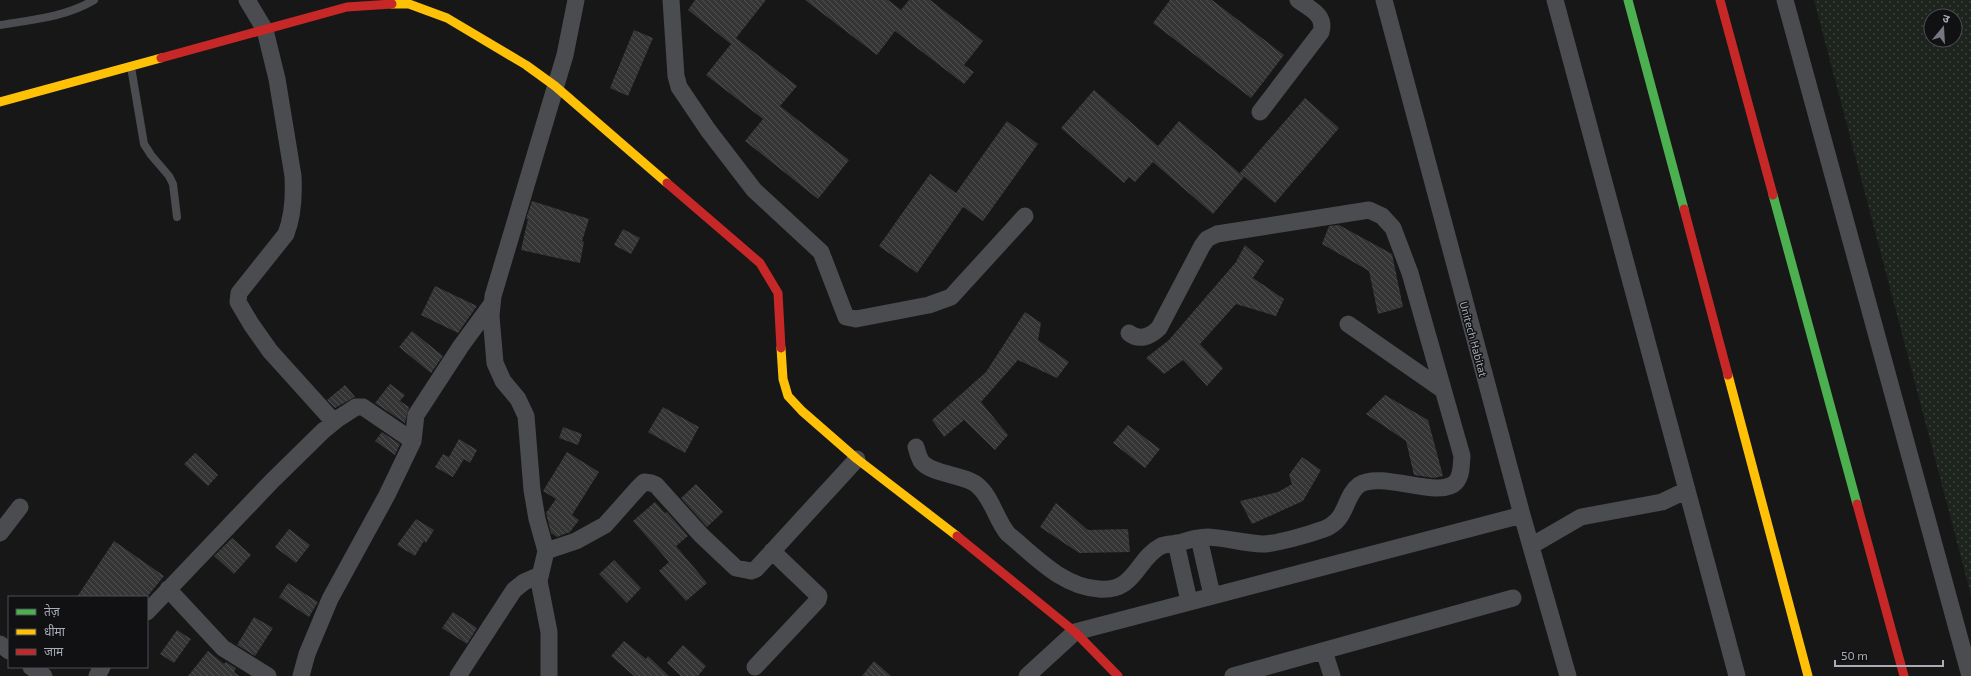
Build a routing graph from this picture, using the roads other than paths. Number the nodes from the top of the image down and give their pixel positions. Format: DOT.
graph roads {
  1 [pos="94,0"];
  2 [pos="247,0"];
  3 [pos="576,0"];
  4 [pos="671,0"];
  5 [pos="1298,0"];
  6 [pos="1384,0"];
  7 [pos="1555,0"];
  8 [pos="1628,0"];
  9 [pos="1720,0"];
  10 [pos="1785,0"];
  11 [pos="0,25"];
  12 [pos="265,30"];
  13 [pos="131,66"];
  14 [pos="555,86"];
  15 [pos="0,102"];
  16 [pos="1260,112"];
  17 [pos="1025,216"];
  18 [pos="177,217"];
  19 [pos="491,305"];
  20 [pos="1348,324"];
  21 [pos="1129,333"];
  22 [pos="1443,390"];
  23 [pos="334,422"];
  24 [pos="413,441"];
  25 [pos="916,447"];
  26 [pos="857,459"];
  27 [pos="1687,490"];
  28 [pos="20,508"];
  29 [pos="1522,515"];
  30 [pos="0,533"];
  31 [pos="1199,538"];
  32 [pos="1176,543"];
  33 [pos="1531,546"];
  34 [pos="546,551"];
  35 [pos="772,551"];
  36 [pos="540,575"];
  37 [pos="168,589"];
  38 [pos="1212,595"];
  39 [pos="1512,598"];
  40 [pos="1189,601"];
  41 [pos="148,611"];
  42 [pos="1075,632"];
  43 [pos="0,644"];
  44 [pos="8,650"];
  45 [pos="1324,651"];
  46 [pos="755,667"];
  47 [pos="32,668"];
  48 [pos="44,676"];
  49 [pos="268,676"];
  50 [pos="301,676"];
  51 [pos="458,676"];
  52 [pos="550,676"];
  53 [pos="1027,676"];
  54 [pos="1118,676"];
  55 [pos="1233,676"];
  56 [pos="1332,676"];
  57 [pos="1568,676"];
  58 [pos="1738,676"];
  59 [pos="1808,676"];
  60 [pos="1904,676"];
  61 [pos="1970,676"];
  1 -- 11 [label="lane"];
  2 -- 12 [label="street"];
  3 -- 14 [label="street"];
  4 -- 17 [label="street"];
  5 -- 16 [label="street"];
  6 -- 29 [label="street, Unitech Habitat"];
  7 -- 27 [label="street"];
  8 -- 59 [label="street"];
  9 -- 60 [label="street"];
  10 -- 61 [label="street"];
  12 -- 13 [label="street"];
  12 -- 14 [label="street"];
  12 -- 23 [label="street"];
  13 -- 15 [label="street"];
  13 -- 18 [label="lane"];
  14 -- 19 [label="street"];
  14 -- 26 [label="street"];
  19 -- 24 [label="street"];
  19 -- 34 [label="street"];
  20 -- 22 [label="street"];
  21 -- 22 [label="street"];
  22 -- 31 [label="street"];
  23 -- 24 [label="street"];
  23 -- 37 [label="street"];
  24 -- 50 [label="street"];
  25 -- 32 [label="street"];
  26 -- 35 [label="street"];
  26 -- 42 [label="street"];
  27 -- 33 [label="street"];
  27 -- 58 [label="street"];
  28 -- 30 [label="street"];
  29 -- 33 [label="street, Unitech Habitat"];
  29 -- 38 [label="street"];
  31 -- 32 [label="street"];
  31 -- 38 [label="street"];
  32 -- 40 [label="street"];
  33 -- 57 [label="street, Unitech Habitat"];
  34 -- 35 [label="street"];
  34 -- 36 [label="street"];
  35 -- 46 [label="street"];
  36 -- 51 [label="street"];
  36 -- 52 [label="street"];
  37 -- 41 [label="street"];
  37 -- 49 [label="street"];
  38 -- 40 [label="street"];
  39 -- 45 [label="street"];
  40 -- 42 [label="street"];
  42 -- 53 [label="street"];
  42 -- 54 [label="street"];
  43 -- 44 [label="street"];
  45 -- 55 [label="street"];
  45 -- 56 [label="street"];
  47 -- 48 [label="street"];
}
